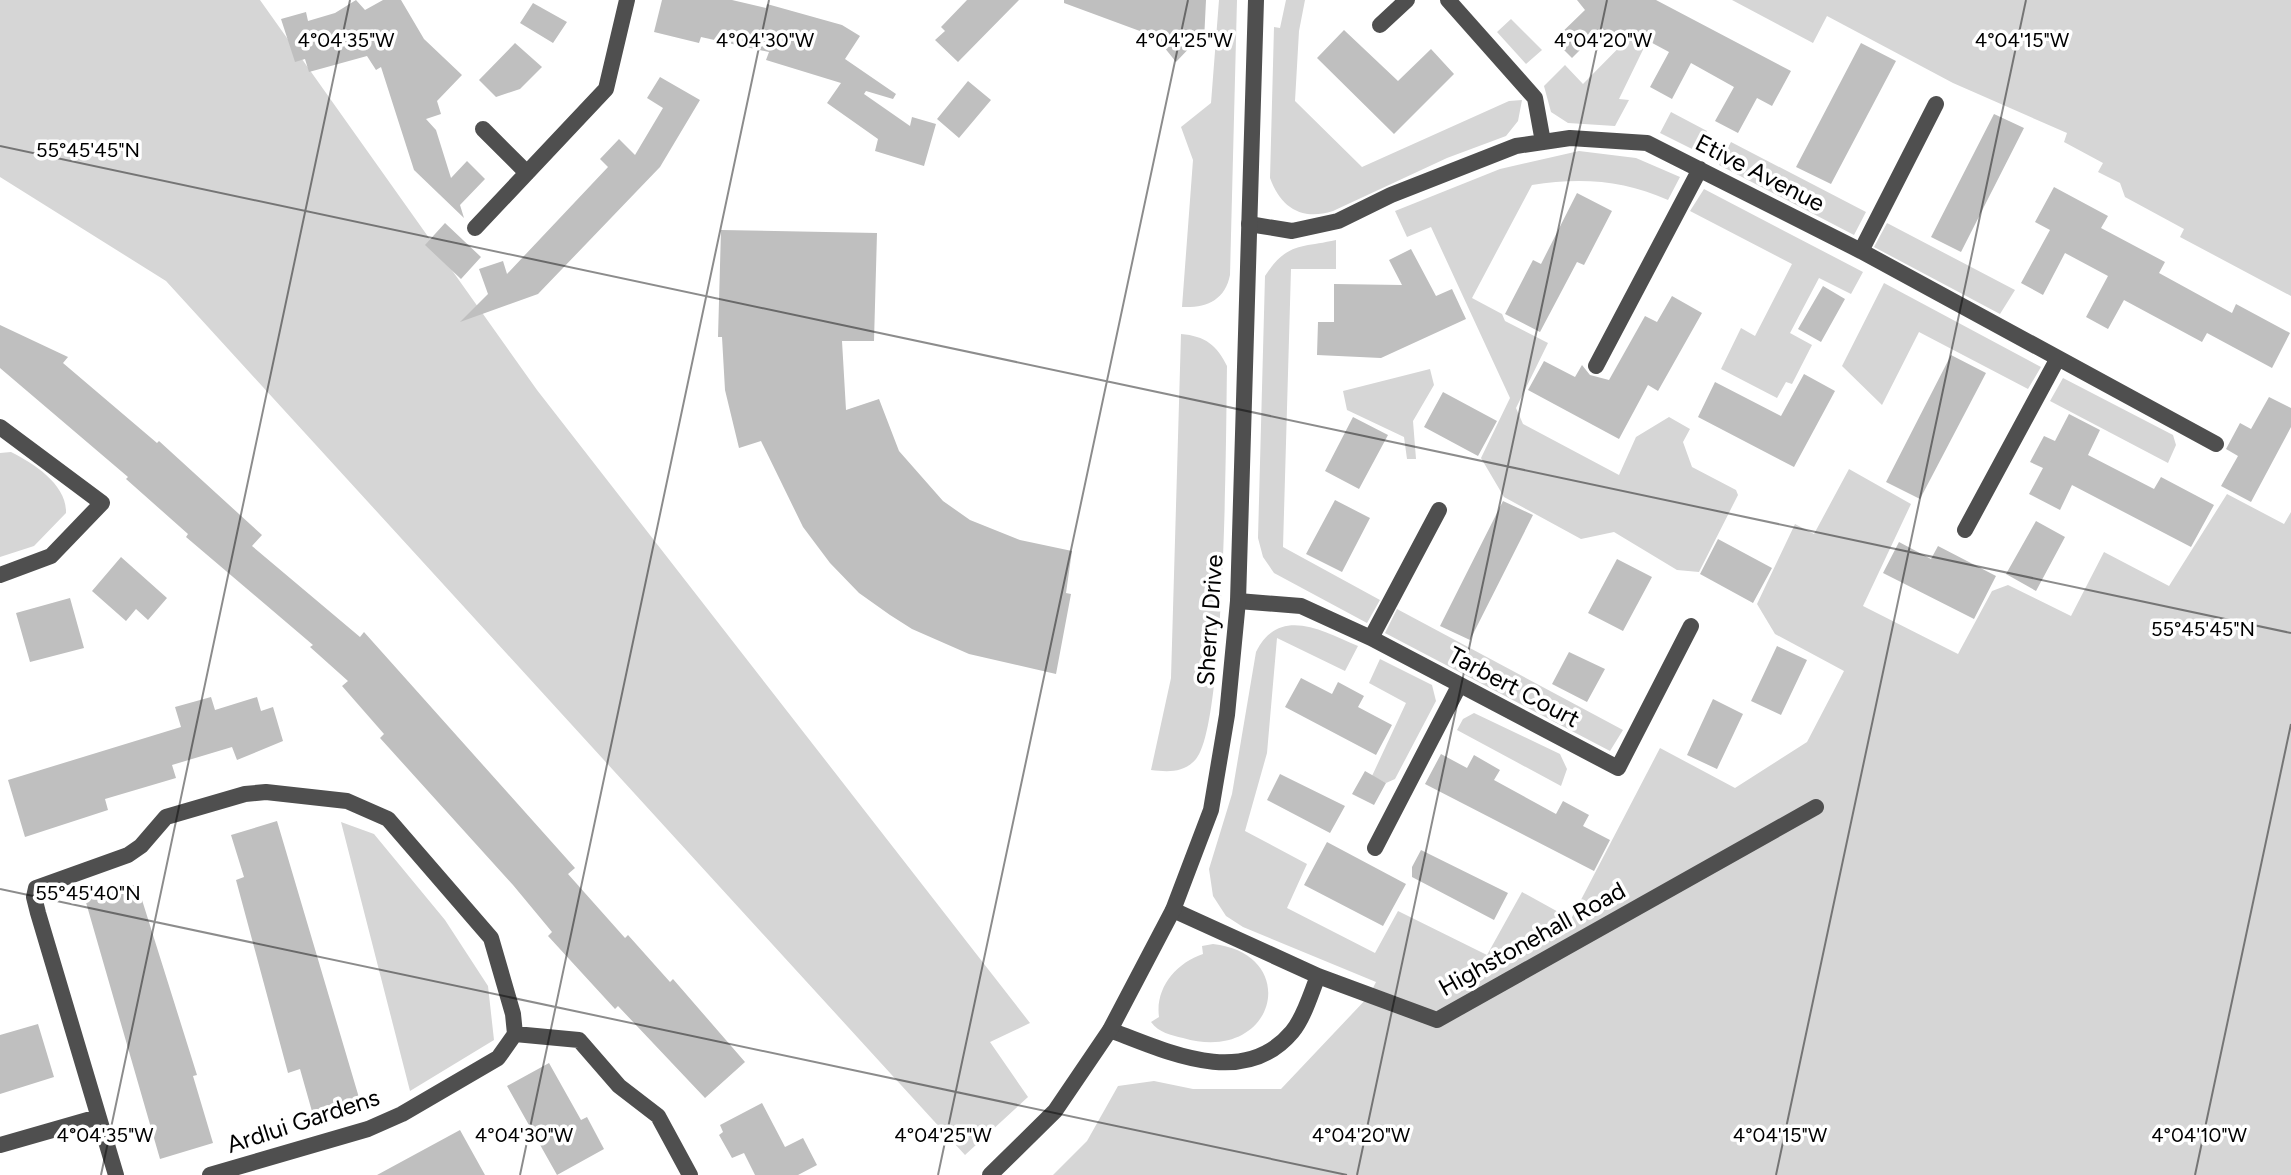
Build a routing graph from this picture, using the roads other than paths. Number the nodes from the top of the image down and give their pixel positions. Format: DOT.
graph roads {
  1 [pos="627,0"];
  2 [pos="1256,0"];
  3 [pos="1407,0"];
  4 [pos="1448,0"];
  5 [pos="1380,25"];
  6 [pos="1936,104"];
  7 [pos="483,129"];
  8 [pos="1543,142"];
  9 [pos="1700,169"];
  10 [pos="527,173"];
  11 [pos="1249,224"];
  12 [pos="475,228"];
  13 [pos="1861,251"];
  14 [pos="2058,358"];
  15 [pos="1596,366"];
  16 [pos="0,427"];
  17 [pos="2216,444"];
  18 [pos="1439,510"];
  19 [pos="1965,530"];
  20 [pos="0,575"];
  21 [pos="1238,601"];
  22 [pos="1691,626"];
  23 [pos="1371,638"];
  24 [pos="1459,686"];
  25 [pos="1816,807"];
  26 [pos="1375,848"];
  27 [pos="1173,910"];
  28 [pos="1318,976"];
  29 [pos="1110,1030"];
  30 [pos="515,1034"];
  31 [pos="98,1117"];
  32 [pos="0,1145"];
  33 [pos="116,1175"];
  34 [pos="210,1175"];
  35 [pos="690,1175"];
  36 [pos="990,1175"];
  1 -- 10 [label="street"];
  2 -- 11 [label="street, Sherry Drive"];
  3 -- 5 [label="street"];
  4 -- 8 [label="street"];
  6 -- 13 [label="street"];
  7 -- 10 [label="street"];
  8 -- 9 [label="street, Etive Avenue"];
  8 -- 11 [label="street, Etive Avenue"];
  9 -- 13 [label="street, Etive Avenue"];
  9 -- 15 [label="street"];
  10 -- 12 [label="street"];
  11 -- 21 [label="street, Sherry Drive"];
  13 -- 14 [label="street, Etive Avenue"];
  14 -- 17 [label="street, Etive Avenue"];
  14 -- 19 [label="street"];
  16 -- 20 [label="street"];
  18 -- 23 [label="street"];
  21 -- 23 [label="street, Tarbert Court"];
  21 -- 27 [label="street, Sherry Drive"];
  22 -- 24 [label="street, Tarbert Court"];
  23 -- 24 [label="street, Tarbert Court"];
  24 -- 26 [label="street"];
  25 -- 28 [label="street, Highstonehall Road"];
  27 -- 28 [label="street, Highstonehall Road"];
  27 -- 29 [label="street, Sherry Drive"];
  28 -- 29 [label="street"];
  29 -- 36 [label="street, Sherry Drive"];
  30 -- 31 [label="street"];
  30 -- 34 [label="street, Ardlui Gardens"];
  30 -- 35 [label="street"];
  31 -- 32 [label="street"];
  31 -- 33 [label="street"];
}
